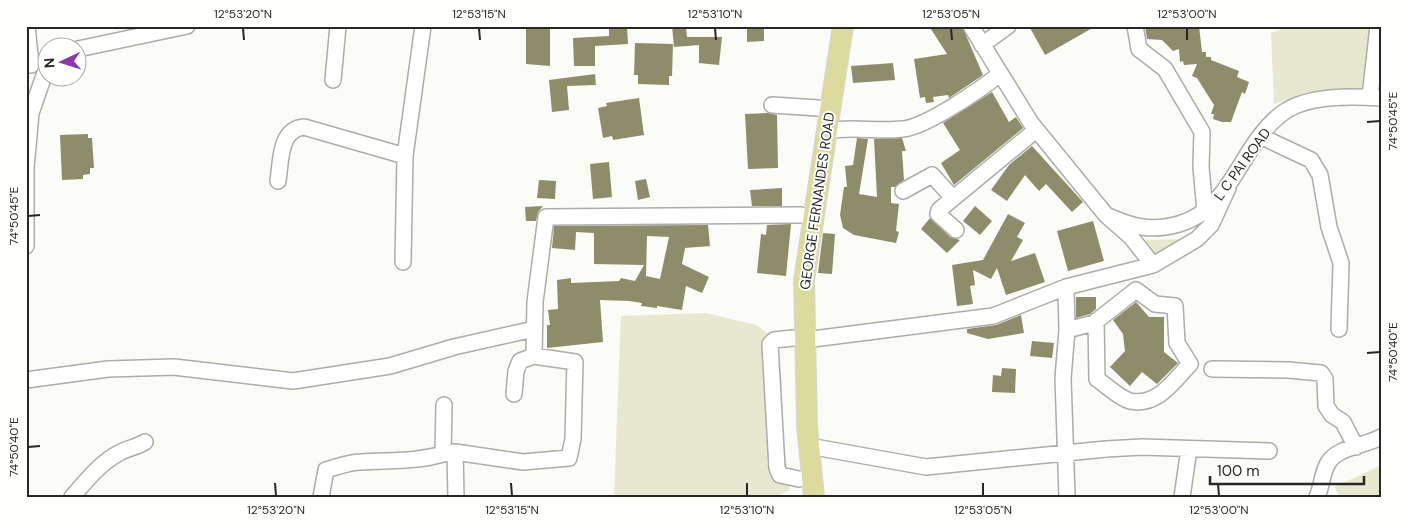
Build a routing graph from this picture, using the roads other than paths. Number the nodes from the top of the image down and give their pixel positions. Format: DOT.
graph roads {
  1 [pos="27,26"];
  2 [pos="187,26"];
  3 [pos="338,26"];
  4 [pos="423,26"];
  5 [pos="830,26"];
  6 [pos="843,26"];
  7 [pos="971,26"];
  8 [pos="1008,26"];
  9 [pos="1135,26"];
  10 [pos="1378,26"];
  11 [pos="982,45"];
  12 [pos="88,47"];
  13 [pos="29,64"];
  14 [pos="1000,74"];
  15 [pos="333,80"];
  16 [pos="40,88"];
  17 [pos="1375,98"];
  18 [pos="772,105"];
  19 [pos="818,108"];
  20 [pos="1036,130"];
  21 [pos="826,131"];
  22 [pos="1260,136"];
  23 [pos="405,156"];
  24 [pos="26,168"];
  25 [pos="278,181"];
  26 [pos="1228,188"];
  27 [pos="902,191"];
  28 [pos="953,198"];
  29 [pos="1205,211"];
  30 [pos="801,215"];
  31 [pos="1106,215"];
  32 [pos="956,230"];
  33 [pos="26,246"];
  34 [pos="403,262"];
  35 [pos="1153,265"];
  36 [pos="1066,287"];
  37 [pos="1096,321"];
  38 [pos="534,329"];
  39 [pos="1339,329"];
  40 [pos="1067,330"];
  41 [pos="799,339"];
  42 [pos="534,356"];
  43 [pos="1212,369"];
  44 [pos="26,380"];
  45 [pos="514,394"];
  46 [pos="444,406"];
  47 [pos="1381,437"];
  48 [pos="145,442"];
  49 [pos="809,446"];
  50 [pos="1356,447"];
  51 [pos="1189,449"];
  52 [pos="1269,451"];
  53 [pos="449,453"];
  54 [pos="1065,454"];
  55 [pos="799,488"];
  56 [pos="1067,496"];
  57 [pos="72,497"];
  58 [pos="321,497"];
  59 [pos="456,497"];
  60 [pos="814,497"];
  61 [pos="1182,497"];
  62 [pos="1317,497"];
  1 -- 13 [label="street"];
  2 -- 12 [label="street"];
  3 -- 15 [label="street"];
  4 -- 23 [label="street"];
  5 -- 19 [label="main road, GEORGE FERNANDES ROAD"];
  6 -- 21 [label="main road, GEORGE FERNANDES ROAD"];
  7 -- 11 [label="street"];
  8 -- 11 [label="street"];
  9 -- 29 [label="street"];
  10 -- 17 [label="street"];
  11 -- 14 [label="street"];
  14 -- 20 [label="street"];
  14 -- 21 [label="street"];
  16 -- 24 [label="street"];
  17 -- 22 [label="street, L C PAI ROAD"];
  18 -- 19 [label="street"];
  19 -- 30 [label="main road, GEORGE FERNANDES ROAD"];
  20 -- 28 [label="street"];
  20 -- 31 [label="street"];
  21 -- 41 [label="main road, GEORGE FERNANDES ROAD"];
  22 -- 26 [label="street, L C PAI ROAD"];
  22 -- 39 [label="street"];
  23 -- 25 [label="street"];
  23 -- 34 [label="street"];
  24 -- 33 [label="street"];
  26 -- 29 [label="street, L C PAI ROAD"];
  26 -- 35 [label="street"];
  27 -- 28 [label="street"];
  28 -- 32 [label="street"];
  29 -- 31 [label="street, L C PAI ROAD"];
  30 -- 38 [label="street"];
  30 -- 41 [label="main road, GEORGE FERNANDES ROAD"];
  31 -- 35 [label="street"];
  35 -- 36 [label="street"];
  36 -- 40 [label="street"];
  36 -- 41 [label="street"];
  37 -- 37 [label="street"];
  37 -- 40 [label="street"];
  38 -- 42 [label="street"];
  38 -- 44 [label="street"];
  40 -- 54 [label="street"];
  41 -- 49 [label="main road, GEORGE FERNANDES ROAD"];
  41 -- 55 [label="main road, GEORGE FERNANDES ROAD"];
  42 -- 45 [label="street"];
  42 -- 53 [label="street"];
  43 -- 50 [label="street"];
  46 -- 53 [label="street"];
  47 -- 50 [label="street"];
  48 -- 57 [label="street"];
  49 -- 54 [label="street"];
  49 -- 60 [label="main road, GEORGE FERNANDES ROAD"];
  50 -- 62 [label="street"];
  51 -- 52 [label="street"];
  51 -- 54 [label="street"];
  51 -- 61 [label="street"];
  53 -- 58 [label="street"];
  53 -- 59 [label="street"];
  54 -- 56 [label="street"];
}
